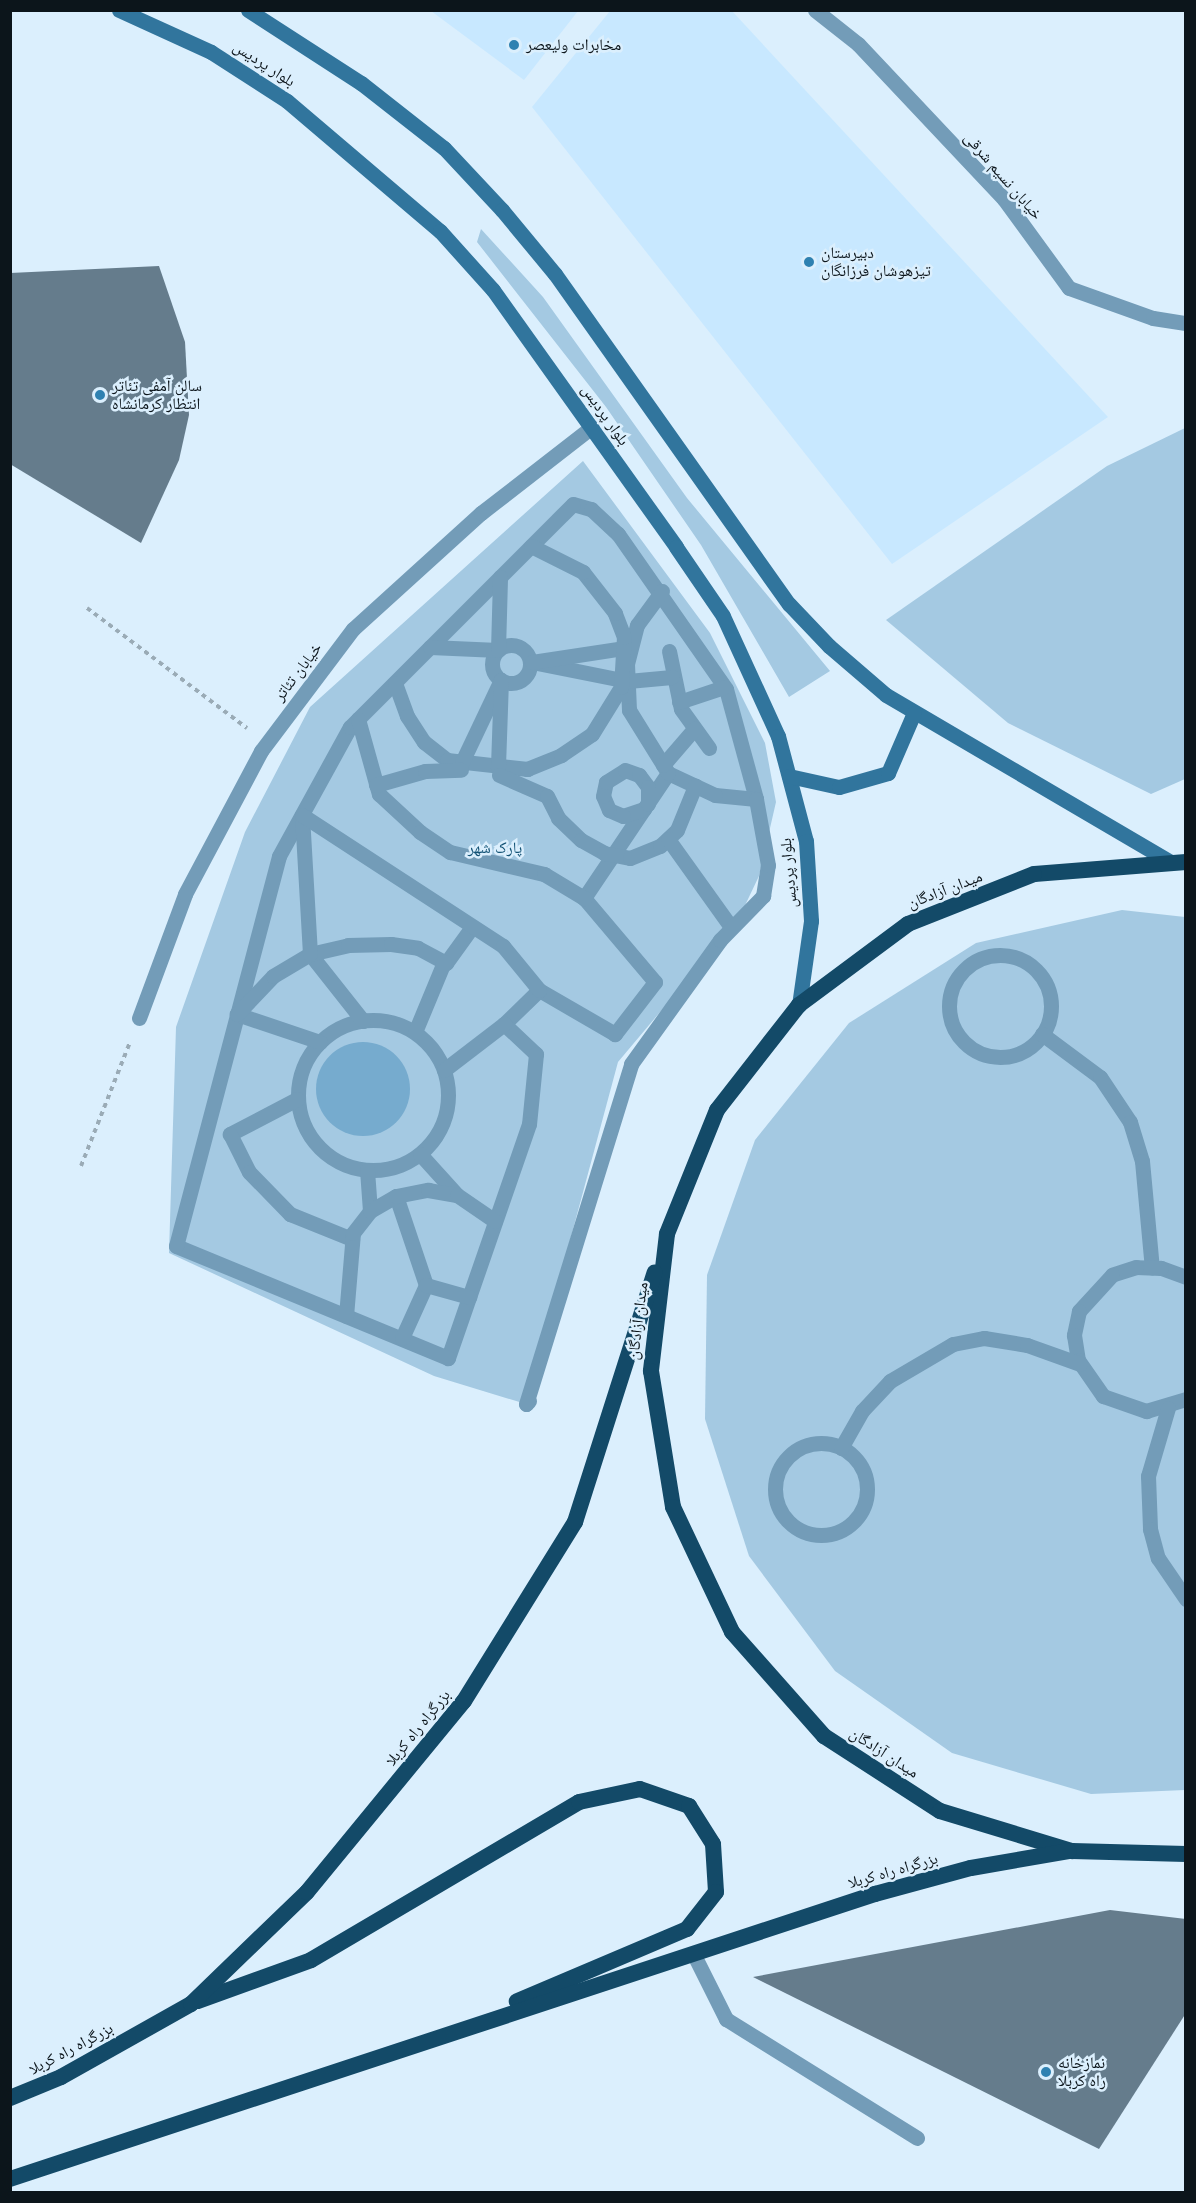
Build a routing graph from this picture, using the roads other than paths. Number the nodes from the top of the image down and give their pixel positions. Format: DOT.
graph roads {
  1 [pos="119,10"];
  2 [pos="248,10"];
  3 [pos="815,10"];
  4 [pos="1185,323"];
  5 [pos="592,427"];
  6 [pos="531,546"];
  7 [pos="500,578"];
  8 [pos="662,591"];
  9 [pos="430,647"];
  10 [pos="623,648"];
  11 [pos="498,650"];
  12 [pos="669,651"];
  13 [pos="531,662"];
  14 [pos="672,677"];
  15 [pos="501,680"];
  16 [pos="625,680"];
  17 [pos="395,683"];
  18 [pos="724,687"];
  19 [pos="679,702"];
  20 [pos="914,712"];
  21 [pos="358,719"];
  22 [pos="694,729"];
  23 [pos="709,748"];
  24 [pos="462,762"];
  25 [pos="498,768"];
  26 [pos="665,769"];
  27 [pos="789,776"];
  28 [pos="376,785"];
  29 [pos="695,786"];
  30 [pos="756,799"];
  31 [pos="302,815"];
  32 [pos="668,839"];
  33 [pos="613,855"];
  34 [pos="1177,862"];
  35 [pos="584,897"];
  36 [pos="472,927"];
  37 [pos="731,927"];
  38 [pos="309,954"];
  39 [pos="444,962"];
  40 [pos="539,990"];
  41 [pos="799,1005"];
  42 [pos="237,1014"];
  43 [pos="139,1018"];
  44 [pos="363,1021"];
  45 [pos="504,1023"];
  46 [pos="415,1032"];
  47 [pos="1042,1034"];
  48 [pos="320,1042"];
  49 [pos="444,1070"];
  50 [pos="297,1099"];
  51 [pos="230,1134"];
  52 [pos="204,1142"];
  53 [pos="420,1154"];
  54 [pos="367,1170"];
  55 [pos="457,1195"];
  56 [pos="396,1196"];
  57 [pos="370,1211"];
  58 [pos="495,1221"];
  59 [pos="667,1234"];
  60 [pos="351,1239"];
  61 [pos="1152,1268"];
  62 [pos="1185,1277"];
  63 [pos="426,1285"];
  64 [pos="469,1298"];
  65 [pos="346,1316"];
  66 [pos="402,1338"];
  67 [pos="1080,1364"];
  68 [pos="1185,1399"];
  69 [pos="529,1401"];
  70 [pos="1168,1408"];
  71 [pos="841,1448"];
  72 [pos="1185,1599"];
  73 [pos="1072,1851"];
  74 [pos="1185,1854"];
  75 [pos="694,1955"];
  76 [pos="191,2004"];
  77 [pos="427,2039"];
  78 [pos="10,2098"];
  79 [pos="916,2138"];
  80 [pos="10,2179"];
  1 -- 5 [label="main road, بلوار پردیس"];
  2 -- 20 [label="main road"];
  3 -- 4 [label="street, خیابان نسیم شرقی"];
  5 -- 27 [label="main road, بلوار پردیس"];
  5 -- 43 [label="street, خیابان تئاتر"];
  6 -- 7 [label="street"];
  6 -- 8 [label="street"];
  6 -- 10 [label="street"];
  7 -- 9 [label="street"];
  7 -- 11 [label="street"];
  8 -- 16 [label="street"];
  8 -- 18 [label="street"];
  9 -- 11 [label="street"];
  9 -- 17 [label="street"];
  10 -- 13 [label="street"];
  10 -- 16 [label="street"];
  11 -- 13 [label="street"];
  11 -- 15 [label="street"];
  12 -- 14 [label="street"];
  13 -- 15 [label="street"];
  13 -- 16 [label="street"];
  14 -- 16 [label="street"];
  14 -- 19 [label="street"];
  15 -- 24 [label="street"];
  15 -- 25 [label="street"];
  16 -- 25 [label="street"];
  16 -- 26 [label="street"];
  17 -- 21 [label="street"];
  17 -- 24 [label="street"];
  18 -- 19 [label="street"];
  18 -- 30 [label="street"];
  19 -- 22 [label="street"];
  20 -- 27 [label="main road"];
  20 -- 34 [label="main road"];
  21 -- 28 [label="street"];
  21 -- 31 [label="street"];
  22 -- 23 [label="street"];
  22 -- 26 [label="street"];
  24 -- 25 [label="street"];
  26 -- 29 [label="street"];
  26 -- 33 [label="street"];
  27 -- 41 [label="main road, بلوار پردیس"];
  28 -- 33 [label="street"];
  28 -- 35 [label="street"];
  29 -- 30 [label="street"];
  29 -- 32 [label="street"];
  30 -- 37 [label="street"];
  31 -- 36 [label="street"];
  31 -- 38 [label="street"];
  31 -- 42 [label="street"];
  32 -- 33 [label="street"];
  32 -- 37 [label="street"];
  33 -- 35 [label="street"];
  34 -- 41 [label="highway, میدان آزادگان"];
  35 -- 40 [label="street"];
  36 -- 39 [label="street"];
  36 -- 40 [label="street"];
  37 -- 69 [label="street"];
  38 -- 39 [label="street"];
  38 -- 42 [label="street"];
  38 -- 44 [label="street"];
  39 -- 46 [label="street"];
  40 -- 45 [label="street"];
  41 -- 59 [label="highway, میدان آزادگان"];
  42 -- 48 [label="street"];
  42 -- 52 [label="street"];
  44 -- 46 [label="street"];
  44 -- 48 [label="street"];
  45 -- 49 [label="street"];
  45 -- 58 [label="street"];
  46 -- 49 [label="street"];
  47 -- 47 [label="street"];
  47 -- 61 [label="street"];
  48 -- 50 [label="street"];
  49 -- 53 [label="street"];
  50 -- 51 [label="street"];
  50 -- 54 [label="street"];
  51 -- 52 [label="street"];
  51 -- 60 [label="street"];
  52 -- 65 [label="street"];
  53 -- 54 [label="street"];
  53 -- 55 [label="street"];
  54 -- 57 [label="street"];
  55 -- 56 [label="street"];
  55 -- 58 [label="street"];
  56 -- 57 [label="street"];
  56 -- 63 [label="street"];
  57 -- 60 [label="street"];
  58 -- 64 [label="street"];
  59 -- 73 [label="highway, میدان آزادگان"];
  59 -- 76 [label="highway, بزرگراه راه کربلا"];
  60 -- 65 [label="street"];
  61 -- 62 [label="street"];
  61 -- 67 [label="street"];
  63 -- 64 [label="street"];
  63 -- 66 [label="street"];
  64 -- 66 [label="street"];
  65 -- 66 [label="street"];
  67 -- 70 [label="street"];
  67 -- 71 [label="street"];
  68 -- 70 [label="street"];
  70 -- 72 [label="street"];
  71 -- 71 [label="street"];
  73 -- 74 [label="highway, میدان آزادگان"];
  73 -- 75 [label="highway, بزرگراه راه کربلا"];
  75 -- 77 [label="highway, بزرگراه راه کربلا"];
  75 -- 79 [label="street"];
  76 -- 77 [label="highway"];
  76 -- 78 [label="highway, بزرگراه راه کربلا"];
  77 -- 80 [label="highway, بزرگراه راه کربلا"];
}
